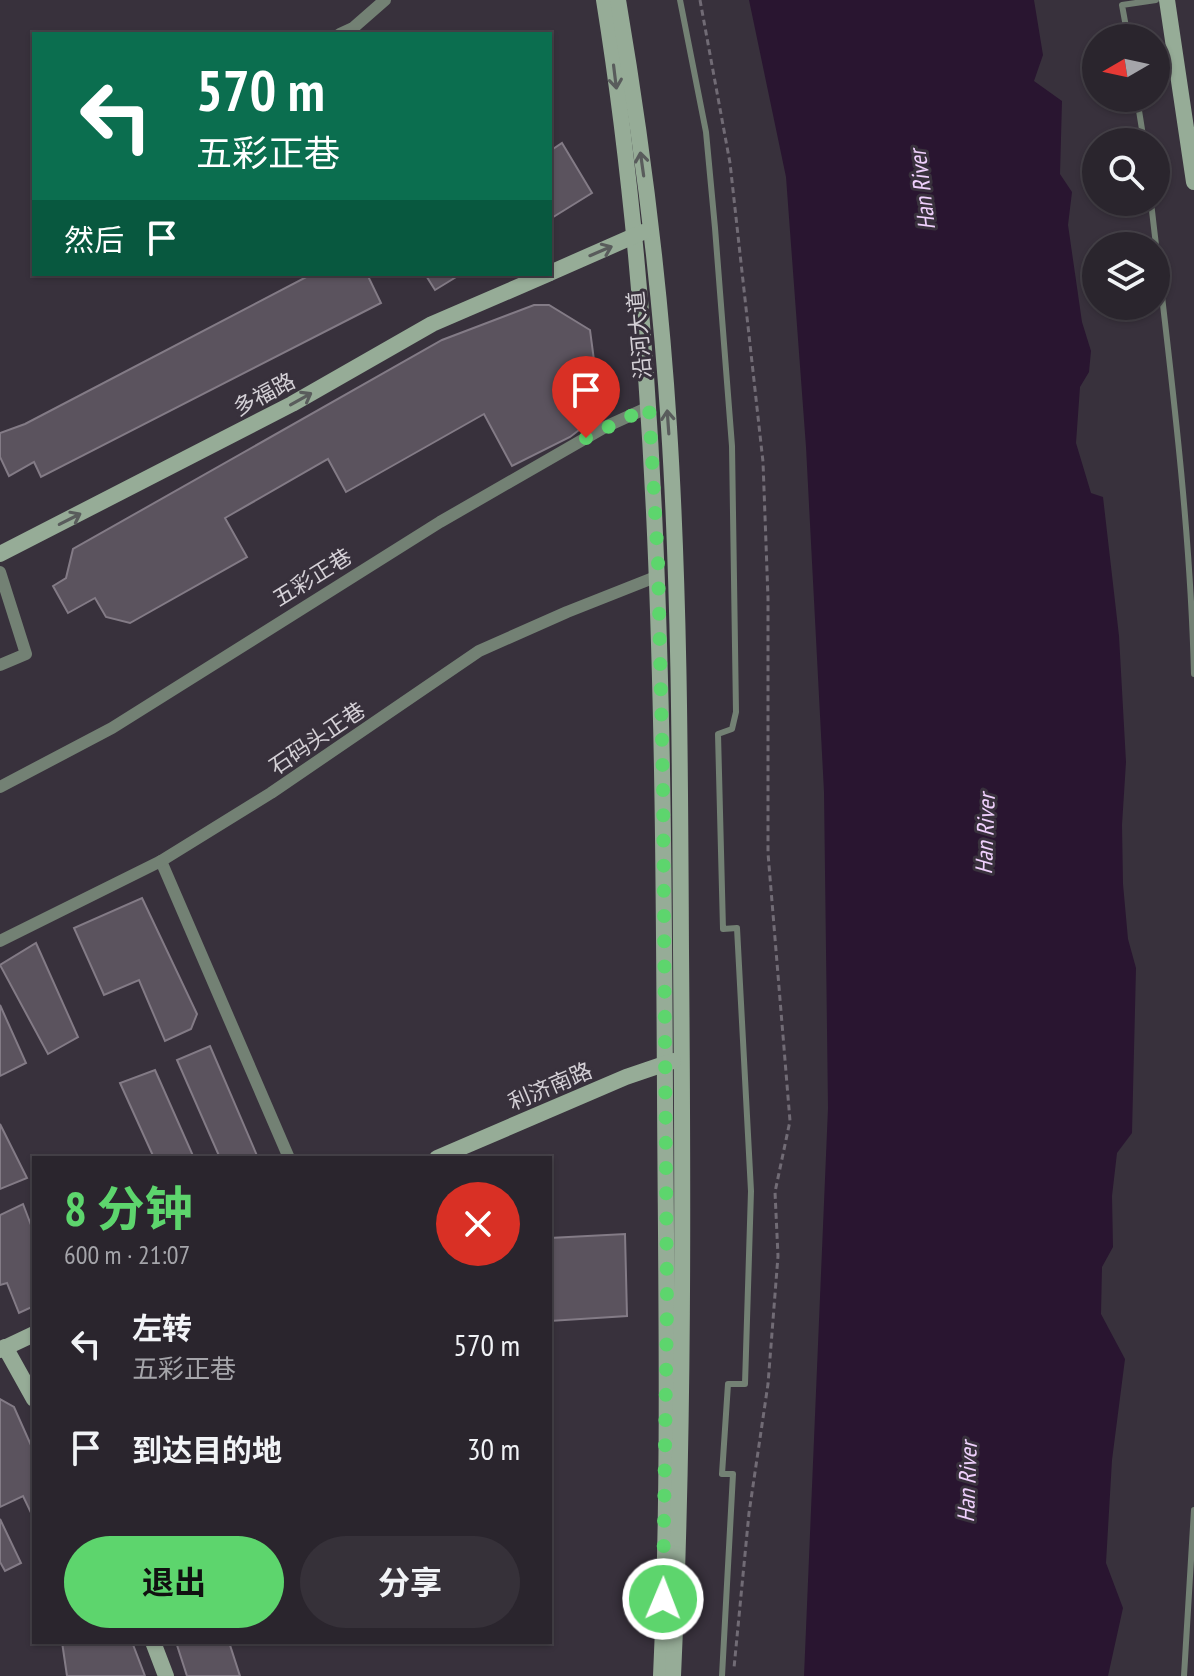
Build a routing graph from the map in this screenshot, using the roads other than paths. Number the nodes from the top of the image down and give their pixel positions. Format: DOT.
graph roads {
  1 [pos="385,0"];
  2 [pos="604,0"];
  3 [pos="618,0"];
  4 [pos="680,0"];
  5 [pos="1156,0"];
  6 [pos="1167,0"];
  7 [pos="1125,24"];
  8 [pos="344,32"];
  9 [pos="1194,182"];
  10 [pos="1153,216"];
  11 [pos="650,228"];
  12 [pos="635,237"];
  13 [pos="552,273"];
  14 [pos="544,276"];
  15 [pos="649,407"];
  16 [pos="0,554"];
  17 [pos="0,572"];
  18 [pos="658,576"];
  19 [pos="0,665"];
  20 [pos="1194,674"];
  21 [pos="0,787"];
  22 [pos="161,861"];
  23 [pos="0,941"];
  24 [pos="682,1058"];
  25 [pos="665,1063"];
  26 [pos="288,1156"];
  27 [pos="442,1156"];
  28 [pos="32,1335"];
  29 [pos="2,1346"];
  30 [pos="32,1396"];
  31 [pos="1194,1510"];
  32 [pos="154,1644"];
  33 [pos="166,1676"];
  34 [pos="661,1676"];
  35 [pos="673,1676"];
  36 [pos="722,1676"];
  37 [pos="1184,1676"];
  1 -- 8 [label="street"];
  2 -- 12 [label="main road, 沿河大道, one-way"];
  11 -- 3 [label="main road, 沿河大道, one-way"];
  4 -- 36 [label="lane"];
  5 -- 7 [label="lane"];
  6 -- 9 [label="main road"];
  10 -- 20 [label="lane"];
  11 -- 12 [label="main road, 多福路"];
  24 -- 11 [label="main road, 沿河大道, one-way"];
  13 -- 12 [label="main road, 多福路, one-way"];
  12 -- 15 [label="main road, 沿河大道"];
  16 -- 14 [label="main road, 多福路, one-way"];
  15 -- 18 [label="main road, 沿河大道"];
  15 -- 21 [label="street, 五彩正巷"];
  17 -- 19 [label="street"];
  18 -- 22 [label="street, 石码头正巷"];
  18 -- 25 [label="main road, 沿河大道"];
  22 -- 23 [label="street, 石码头正巷"];
  22 -- 26 [label="street"];
  24 -- 25 [label="main road, 利济南路"];
  24 -- 35 [label="main road, 沿河大道"];
  25 -- 27 [label="main road, 利济南路"];
  25 -- 34 [label="main road, 沿河大道"];
  28 -- 29 [label="main road"];
  29 -- 30 [label="main road"];
  31 -- 37 [label="lane"];
  32 -- 33 [label="main road"];
}
